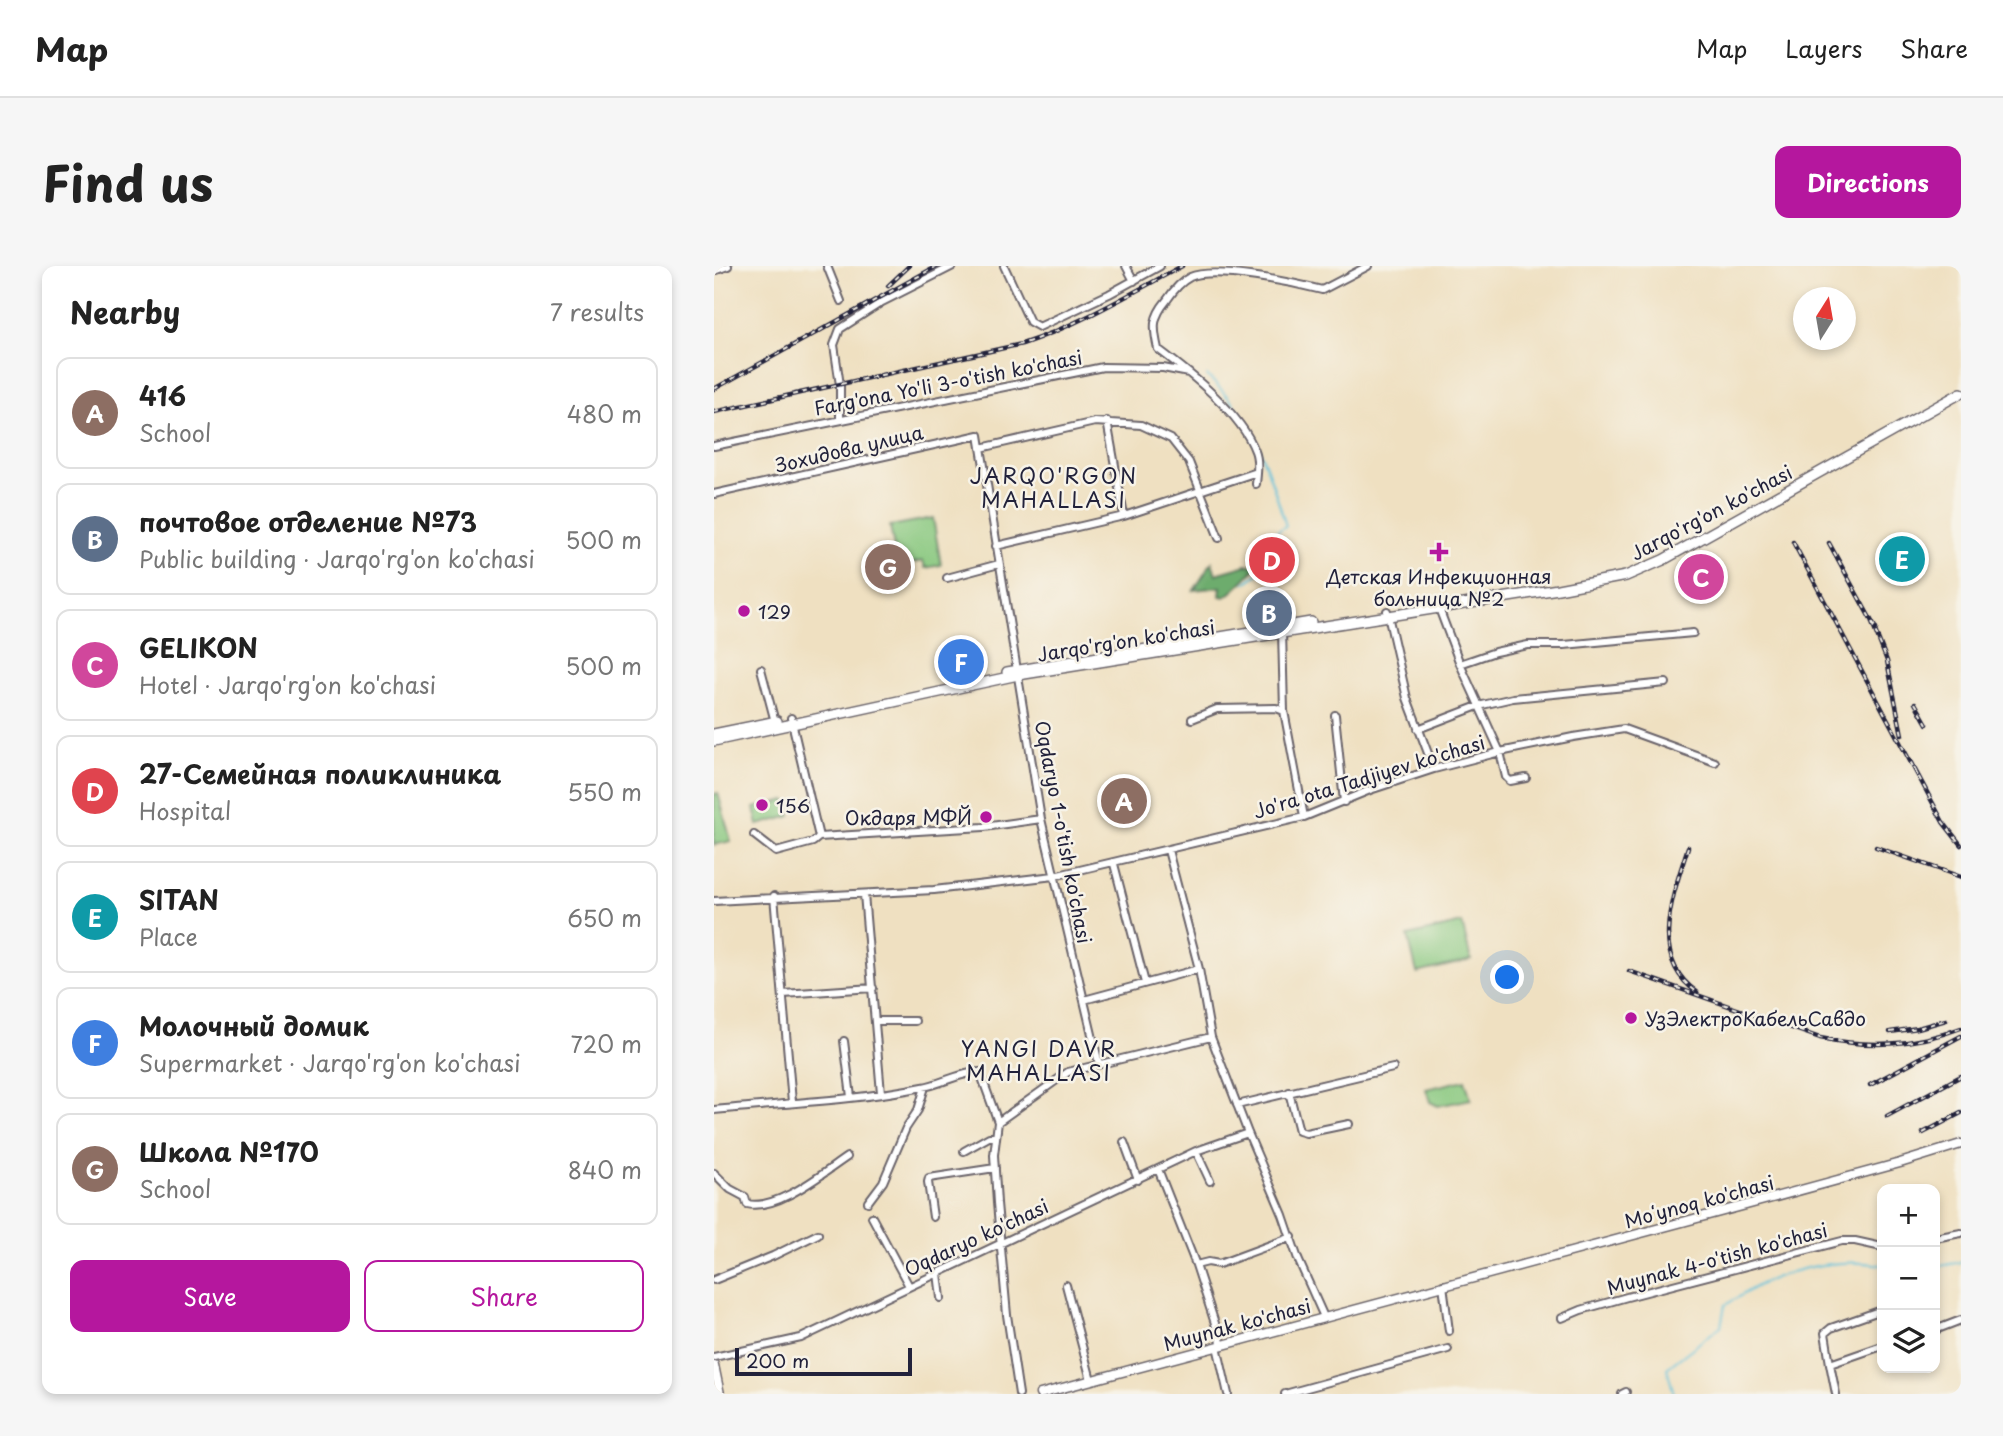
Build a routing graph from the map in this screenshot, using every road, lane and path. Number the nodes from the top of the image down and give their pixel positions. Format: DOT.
graph roads {
  1 [pos="728,266"];
  2 [pos="827,266"];
  3 [pos="953,266"];
  4 [pos="1004,266"];
  5 [pos="1126,266"];
  6 [pos="1160,266"];
  7 [pos="1368,266"];
  8 [pos="714,271"];
  9 [pos="1134,281"];
  10 [pos="841,301"];
  11 [pos="1189,373"];
  12 [pos="1961,388"];
  13 [pos="1961,393"];
  14 [pos="840,420"];
  15 [pos="1107,421"];
  16 [pos="714,446"];
  17 [pos="981,448"];
  18 [pos="1257,472"];
  19 [pos="1256,484"];
  20 [pos="1200,491"];
  21 [pos="714,494"];
  22 [pos="1124,516"];
  23 [pos="1219,538"];
  24 [pos="996,546"];
  25 [pos="999,564"];
  26 [pos="947,578"];
  27 [pos="1438,605"];
  28 [pos="1387,613"];
  29 [pos="1282,629"];
  30 [pos="1693,633"];
  31 [pos="1460,664"];
  32 [pos="761,669"];
  33 [pos="1017,672"];
  34 [pos="1666,683"];
  35 [pos="1478,706"];
  36 [pos="1284,711"];
  37 [pos="1335,715"];
  38 [pos="1192,719"];
  39 [pos="792,721"];
  40 [pos="775,722"];
  41 [pos="1418,729"];
  42 [pos="714,734"];
  43 [pos="714,741"];
  44 [pos="1500,752"];
  45 [pos="1715,762"];
  46 [pos="1434,769"];
  47 [pos="1526,778"];
  48 [pos="1343,802"];
  49 [pos="1304,817"];
  50 [pos="1041,819"];
  51 [pos="754,835"];
  52 [pos="819,837"];
  53 [pos="1168,850"];
  54 [pos="1114,864"];
  55 [pos="1054,877"];
  56 [pos="864,894"];
  57 [pos="774,896"];
  58 [pos="714,901"];
  59 [pos="1199,969"];
  60 [pos="1144,982"];
  61 [pos="873,988"];
  62 [pos="783,994"];
  63 [pos="1084,1000"];
  64 [pos="876,1021"];
  65 [pos="915,1021"];
  66 [pos="1211,1037"];
  67 [pos="844,1041"];
  68 [pos="1099,1064"];
  69 [pos="1393,1068"];
  70 [pos="925,1087"];
  71 [pos="1289,1092"];
  72 [pos="881,1093"];
  73 [pos="851,1097"];
  74 [pos="792,1102"];
  75 [pos="1237,1105"];
  76 [pos="714,1110"];
  77 [pos="998,1122"];
  78 [pos="1349,1124"];
  79 [pos="1248,1133"];
  80 [pos="995,1137"];
  81 [pos="1124,1142"];
  82 [pos="1961,1144"];
  83 [pos="964,1151"];
  84 [pos="1196,1151"];
  85 [pos="847,1157"];
  86 [pos="995,1168"];
  87 [pos="1158,1169"];
  88 [pos="714,1173"];
  89 [pos="1138,1180"];
  90 [pos="1210,1181"];
  91 [pos="868,1202"];
  92 [pos="872,1217"];
  93 [pos="933,1217"];
  94 [pos="1961,1233"];
  95 [pos="818,1234"];
  96 [pos="1292,1237"];
  97 [pos="1940,1237"];
  98 [pos="1002,1243"];
  99 [pos="1877,1246"];
  100 [pos="1196,1265"];
  101 [pos="938,1273"];
  102 [pos="714,1280"];
  103 [pos="1066,1285"];
  104 [pos="1443,1285"];
  105 [pos="909,1286"];
  106 [pos="941,1298"];
  107 [pos="1877,1312"];
  108 [pos="1324,1317"];
  109 [pos="1562,1318"];
  110 [pos="1961,1320"];
  111 [pos="1940,1329"];
  112 [pos="1449,1331"];
  113 [pos="1220,1346"];
  114 [pos="1877,1348"];
  115 [pos="1448,1349"];
  116 [pos="714,1357"];
  117 [pos="1830,1364"];
  118 [pos="714,1365"];
  119 [pos="1091,1380"];
  120 [pos="720,1394"];
  121 [pos="1019,1394"];
  122 [pos="1040,1394"];
  123 [pos="1228,1394"];
  124 [pos="1285,1394"];
  125 [pos="1836,1394"];
  1 -- 8 [label="street"];
  2 -- 10 [label="street"];
  3 -- 14 [label="street"];
  4 -- 9 [label="street"];
  5 -- 9 [label="street"];
  6 -- 9 [label="street"];
  7 -- 11 [label="street"];
  11 -- 14 [label="street, Farg'ona Yo'li 3-o'tish ko'chasi"];
  11 -- 18 [label="street"];
  12 -- 27 [label="main road, Jarqo'rg'on ko'chasi"];
  13 -- 27 [label="main road, Jarqo'rg'on ko'chasi"];
  14 -- 16 [label="street, Farg'ona Yo'li 3-o'tish ko'chasi"];
  15 -- 17 [label="street"];
  15 -- 20 [label="street"];
  15 -- 22 [label="street"];
  17 -- 21 [label="street, Зохидова улица"];
  17 -- 24 [label="street"];
  18 -- 19 [label="street"];
  18 -- 20 [label="street"];
  20 -- 22 [label="street"];
  20 -- 23 [label="street"];
  22 -- 24 [label="street"];
  24 -- 25 [label="street"];
  25 -- 26 [label="street"];
  25 -- 33 [label="street"];
  27 -- 28 [label="main road, Jarqo'rg'on ko'chasi"];
  27 -- 31 [label="street"];
  28 -- 29 [label="main road, Jarqo'rg'on ko'chasi"];
  28 -- 41 [label="street"];
  29 -- 33 [label="main road, Jarqo'rg'on ko'chasi"];
  29 -- 36 [label="street"];
  30 -- 31 [label="street"];
  31 -- 35 [label="street"];
  32 -- 40 [label="street"];
  33 -- 39 [label="main road, Jarqo'rg'on ko'chasi"];
  33 -- 50 [label="street, Oqdaryo 1-o'tish ko'chasi"];
  34 -- 35 [label="street"];
  35 -- 41 [label="street"];
  35 -- 44 [label="street"];
  36 -- 38 [label="street"];
  36 -- 49 [label="street"];
  37 -- 48 [label="street"];
  39 -- 40 [label="main road, Jarqo'rg'on ko'chasi"];
  39 -- 43 [label="main road, Jarqo'rg'on ko'chasi"];
  39 -- 52 [label="street"];
  40 -- 42 [label="main road, Jarqo'rg'on ko'chasi"];
  41 -- 46 [label="street"];
  44 -- 45 [label="street, Jo'ra ota Tadjiyev ko'chasi"];
  44 -- 46 [label="street, Jo'ra ota Tadjiyev ko'chasi"];
  44 -- 47 [label="street"];
  46 -- 48 [label="street, Jo'ra ota Tadjiyev ko'chasi"];
  48 -- 49 [label="street, Jo'ra ota Tadjiyev ko'chasi"];
  49 -- 53 [label="street, Jo'ra ota Tadjiyev ko'chasi"];
  50 -- 52 [label="street"];
  50 -- 55 [label="street, Oqdaryo 1-o'tish ko'chasi"];
  51 -- 52 [label="street"];
  53 -- 54 [label="street, Jo'ra ota Tadjiyev ko'chasi"];
  53 -- 59 [label="street"];
  54 -- 55 [label="street, Jo'ra ota Tadjiyev ko'chasi"];
  54 -- 60 [label="street"];
  55 -- 56 [label="street, Jo'ra ota Tadjiyev ko'chasi"];
  55 -- 63 [label="street, Oqdaryo 1-o'tish ko'chasi"];
  56 -- 57 [label="street, Jo'ra ota Tadjiyev ko'chasi"];
  56 -- 61 [label="street"];
  57 -- 58 [label="street, Jo'ra ota Tadjiyev ko'chasi"];
  57 -- 62 [label="street"];
  59 -- 60 [label="street"];
  59 -- 66 [label="street"];
  60 -- 63 [label="street"];
  61 -- 62 [label="street"];
  61 -- 64 [label="street"];
  62 -- 74 [label="street"];
  63 -- 68 [label="street, Oqdaryo 1-o'tish ko'chasi"];
  64 -- 65 [label="street"];
  64 -- 72 [label="street"];
  66 -- 68 [label="street"];
  66 -- 75 [label="street"];
  67 -- 73 [label="street"];
  68 -- 77 [label="street"];
  69 -- 71 [label="street"];
  70 -- 72 [label="street"];
  70 -- 77 [label="street"];
  70 -- 91 [label="street"];
  71 -- 75 [label="street"];
  71 -- 78 [label="street"];
  72 -- 73 [label="street"];
  73 -- 74 [label="street"];
  74 -- 76 [label="street"];
  75 -- 79 [label="street"];
  77 -- 80 [label="street"];
  79 -- 84 [label="street, Oqdaryo ko'chasi"];
  79 -- 96 [label="street"];
  80 -- 83 [label="street"];
  80 -- 86 [label="street"];
  81 -- 89 [label="street"];
  82 -- 104 [label="street, Moʻynoq ko'chasi"];
  84 -- 87 [label="street, Oqdaryo ko'chasi"];
  84 -- 90 [label="street"];
  85 -- 88 [label="street"];
  86 -- 93 [label="street"];
  86 -- 98 [label="street"];
  87 -- 89 [label="street, Oqdaryo ko'chasi"];
  87 -- 100 [label="street"];
  89 -- 98 [label="street, Oqdaryo ko'chasi"];
  92 -- 105 [label="street"];
  94 -- 97 [label="street"];
  95 -- 102 [label="street"];
  96 -- 100 [label="street"];
  96 -- 108 [label="street"];
  98 -- 101 [label="street, Oqdaryo ko'chasi"];
  98 -- 121 [label="street"];
  99 -- 109 [label="street, Muynak 4-o'tish ko'chasi"];
  100 -- 113 [label="street"];
  101 -- 105 [label="street, Oqdaryo ko'chasi"];
  101 -- 106 [label="street"];
  103 -- 119 [label="street"];
  104 -- 108 [label="street, Muynak ko'chasi"];
  104 -- 112 [label="street"];
  105 -- 116 [label="street, Oqdaryo ko'chasi"];
  107 -- 117 [label="street"];
  108 -- 113 [label="street, Muynak ko'chasi"];
  110 -- 111 [label="street"];
  113 -- 119 [label="street, Muynak ko'chasi"];
  113 -- 123 [label="street"];
  114 -- 117 [label="street"];
  115 -- 124 [label="street"];
  117 -- 125 [label="street"];
  118 -- 120 [label="street"];
  119 -- 122 [label="street, Muynak ko'chasi"];
}
